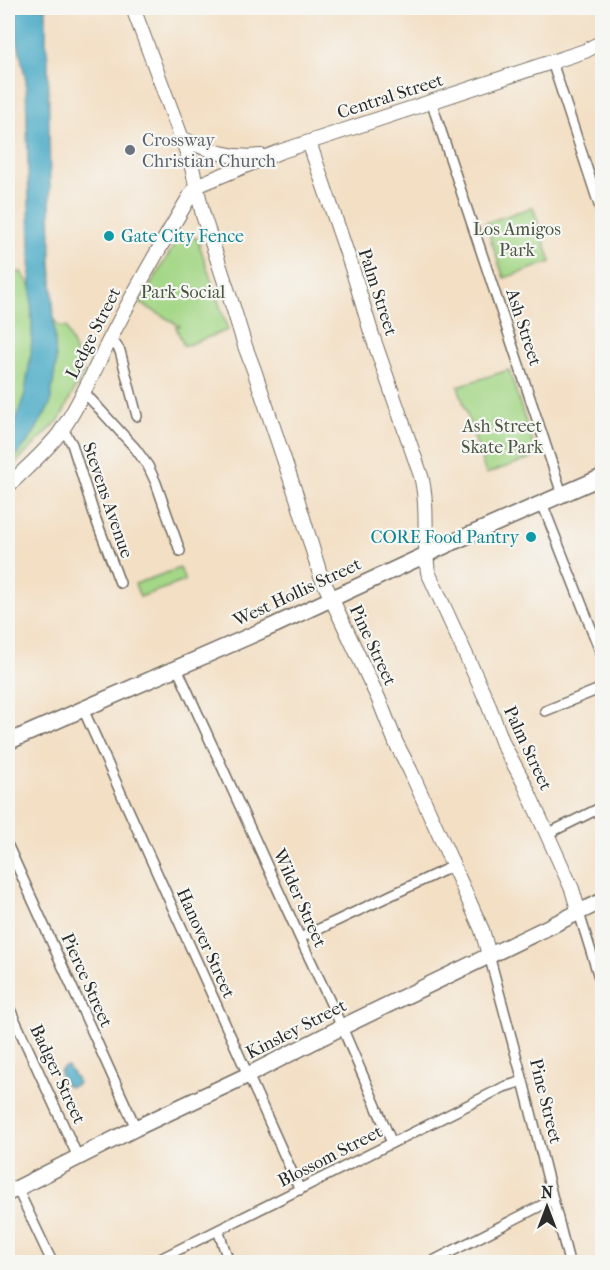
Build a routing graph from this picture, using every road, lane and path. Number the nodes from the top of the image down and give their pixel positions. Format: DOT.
graph roads {
  1 [pos="133,8"];
  2 [pos="601,44"];
  3 [pos="552,62"];
  4 [pos="431,101"];
  5 [pos="183,139"];
  6 [pos="309,142"];
  7 [pos="277,153"];
  8 [pos="196,186"];
  9 [pos="603,214"];
  10 [pos="110,340"];
  11 [pos="84,392"];
  12 [pos="137,416"];
  13 [pos="61,430"];
  14 [pos="603,477"];
  15 [pos="8,486"];
  16 [pos="562,494"];
  17 [pos="542,503"];
  18 [pos="426,524"];
  19 [pos="451,543"];
  20 [pos="180,551"];
  21 [pos="425,555"];
  22 [pos="120,583"];
  23 [pos="331,598"];
  24 [pos="603,656"];
  25 [pos="177,668"];
  26 [pos="603,688"];
  27 [pos="82,709"];
  28 [pos="546,711"];
  29 [pos="8,742"];
  30 [pos="603,807"];
  31 [pos="547,834"];
  32 [pos="8,846"];
  33 [pos="453,866"];
  34 [pos="603,901"];
  35 [pos="579,912"];
  36 [pos="300,938"];
  37 [pos="489,955"];
  38 [pos="603,987"];
  39 [pos="8,1005"];
  40 [pos="342,1028"];
  41 [pos="248,1075"];
  42 [pos="523,1080"];
  43 [pos="136,1128"];
  44 [pos="392,1143"];
  45 [pos="78,1157"];
  46 [pos="12,1190"];
  47 [pos="300,1190"];
  48 [pos="552,1200"];
  49 [pos="218,1230"];
  50 [pos="52,1263"];
  51 [pos="154,1263"];
  52 [pos="229,1263"];
  53 [pos="431,1263"];
  54 [pos="569,1263"];
  1 -- 5 [label="street, Pine Street"];
  2 -- 3 [label="street, Central Street"];
  3 -- 4 [label="street, Central Street"];
  3 -- 9 [label="street"];
  4 -- 6 [label="street, Central Street"];
  4 -- 16 [label="street, Ash Street"];
  5 -- 7 [label="street"];
  5 -- 8 [label="street, Pine Street"];
  6 -- 7 [label="street, Central Street"];
  6 -- 18 [label="street, Palm Street"];
  7 -- 8 [label="street, Central Street"];
  8 -- 10 [label="street, Ledge Street"];
  8 -- 23 [label="street, Pine Street"];
  10 -- 11 [label="street, Ledge Street"];
  10 -- 12 [label="street"];
  11 -- 13 [label="street, Ledge Street"];
  11 -- 20 [label="street"];
  13 -- 15 [label="street, Ledge Street"];
  13 -- 22 [label="street, Stevens Avenue"];
  14 -- 16 [label="main road, West Hollis Street"];
  16 -- 17 [label="main road, West Hollis Street"];
  17 -- 19 [label="main road, West Hollis Street"];
  17 -- 24 [label="street"];
  18 -- 19 [label="street"];
  18 -- 21 [label="street, Palm Street"];
  19 -- 21 [label="main road, West Hollis Street"];
  21 -- 23 [label="main road, West Hollis Street"];
  21 -- 31 [label="street, Palm Street"];
  23 -- 25 [label="main road, West Hollis Street"];
  23 -- 33 [label="street, Pine Street"];
  25 -- 27 [label="main road, West Hollis Street"];
  25 -- 36 [label="street, Wilder Street"];
  26 -- 28 [label="street"];
  27 -- 29 [label="main road, West Hollis Street"];
  27 -- 41 [label="street, Hanover Street"];
  30 -- 31 [label="street"];
  31 -- 35 [label="street, Palm Street"];
  32 -- 43 [label="street, Pierce Street"];
  33 -- 36 [label="street"];
  33 -- 37 [label="street, Pine Street"];
  34 -- 35 [label="main road, Kinsley Street"];
  35 -- 37 [label="main road, Kinsley Street"];
  35 -- 38 [label="street, Palm Street"];
  36 -- 40 [label="street, Wilder Street"];
  37 -- 40 [label="main road, Kinsley Street"];
  37 -- 42 [label="street, Pine Street"];
  39 -- 45 [label="street, Badger Street"];
  40 -- 41 [label="main road, Kinsley Street"];
  40 -- 44 [label="street, Wilder Street"];
  41 -- 43 [label="main road, Kinsley Street"];
  41 -- 47 [label="street, Hanover Street"];
  42 -- 44 [label="street, Blossom Street"];
  42 -- 48 [label="street, Pine Street"];
  43 -- 45 [label="main road, Kinsley Street"];
  44 -- 47 [label="street, Blossom Street"];
  45 -- 46 [label="main road, Kinsley Street"];
  46 -- 50 [label="street"];
  47 -- 49 [label="street, Blossom Street"];
  48 -- 53 [label="street"];
  48 -- 54 [label="street, Pine Street"];
  49 -- 51 [label="street, Blossom Street"];
  49 -- 52 [label="street"];
}
